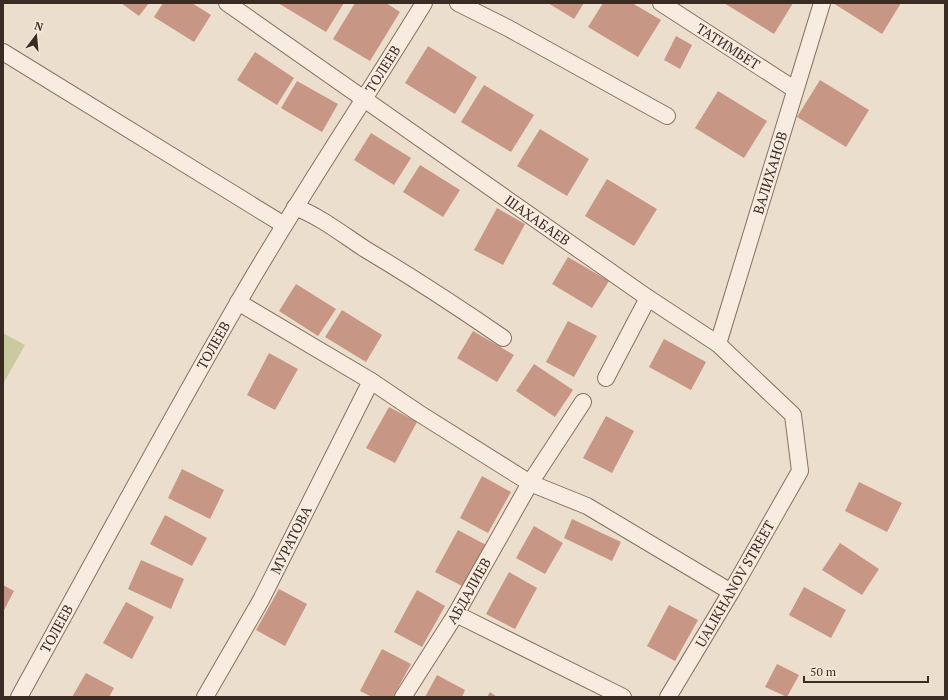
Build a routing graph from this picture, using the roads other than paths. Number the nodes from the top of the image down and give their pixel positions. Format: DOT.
graph roads {
  1 [pos="227,3"];
  2 [pos="424,3"];
  3 [pos="458,3"];
  4 [pos="662,3"];
  5 [pos="822,3"];
  6 [pos="3,52"];
  7 [pos="794,89"];
  8 [pos="365,99"];
  9 [pos="667,116"];
  10 [pos="295,207"];
  11 [pos="284,225"];
  12 [pos="648,298"];
  13 [pos="238,302"];
  14 [pos="503,338"];
  15 [pos="718,344"];
  16 [pos="606,378"];
  17 [pos="371,381"];
  18 [pos="583,402"];
  19 [pos="800,471"];
  20 [pos="530,483"];
  21 [pos="731,592"];
  22 [pos="456,614"];
  23 [pos="19,697"];
  24 [pos="205,697"];
  25 [pos="403,697"];
  26 [pos="623,697"];
  27 [pos="668,697"];
  1 -- 8 [label="street, ШАХАБАЕВ"];
  2 -- 8 [label="street, ТОЛЕЕВ"];
  3 -- 9 [label="street"];
  4 -- 7 [label="street, ТАТИМБЕТ"];
  5 -- 7 [label="street, ВАЛИХАНОВ"];
  6 -- 11 [label="street"];
  7 -- 15 [label="street, ВАЛИХАНОВ"];
  8 -- 10 [label="street, ТОЛЕЕВ"];
  8 -- 12 [label="street, ШАХАБАЕВ"];
  10 -- 11 [label="street, ТОЛЕЕВ"];
  10 -- 14 [label="street"];
  11 -- 13 [label="street, ТОЛЕЕВ"];
  12 -- 15 [label="street, ШАХАБАЕВ"];
  12 -- 16 [label="street"];
  13 -- 17 [label="street"];
  13 -- 23 [label="street, ТОЛЕЕВ"];
  15 -- 19 [label="street, ШАХАБАЕВ"];
  17 -- 20 [label="street"];
  17 -- 24 [label="street, МУРАТОВА"];
  18 -- 20 [label="street, АБДАЛИЕВ"];
  19 -- 21 [label="street, UALIKHANOV STREET"];
  20 -- 21 [label="street"];
  20 -- 22 [label="street, АБДАЛИЕВ"];
  21 -- 27 [label="street, UALIKHANOV STREET"];
  22 -- 25 [label="street, АБДАЛИЕВ"];
  22 -- 26 [label="street"];
}
